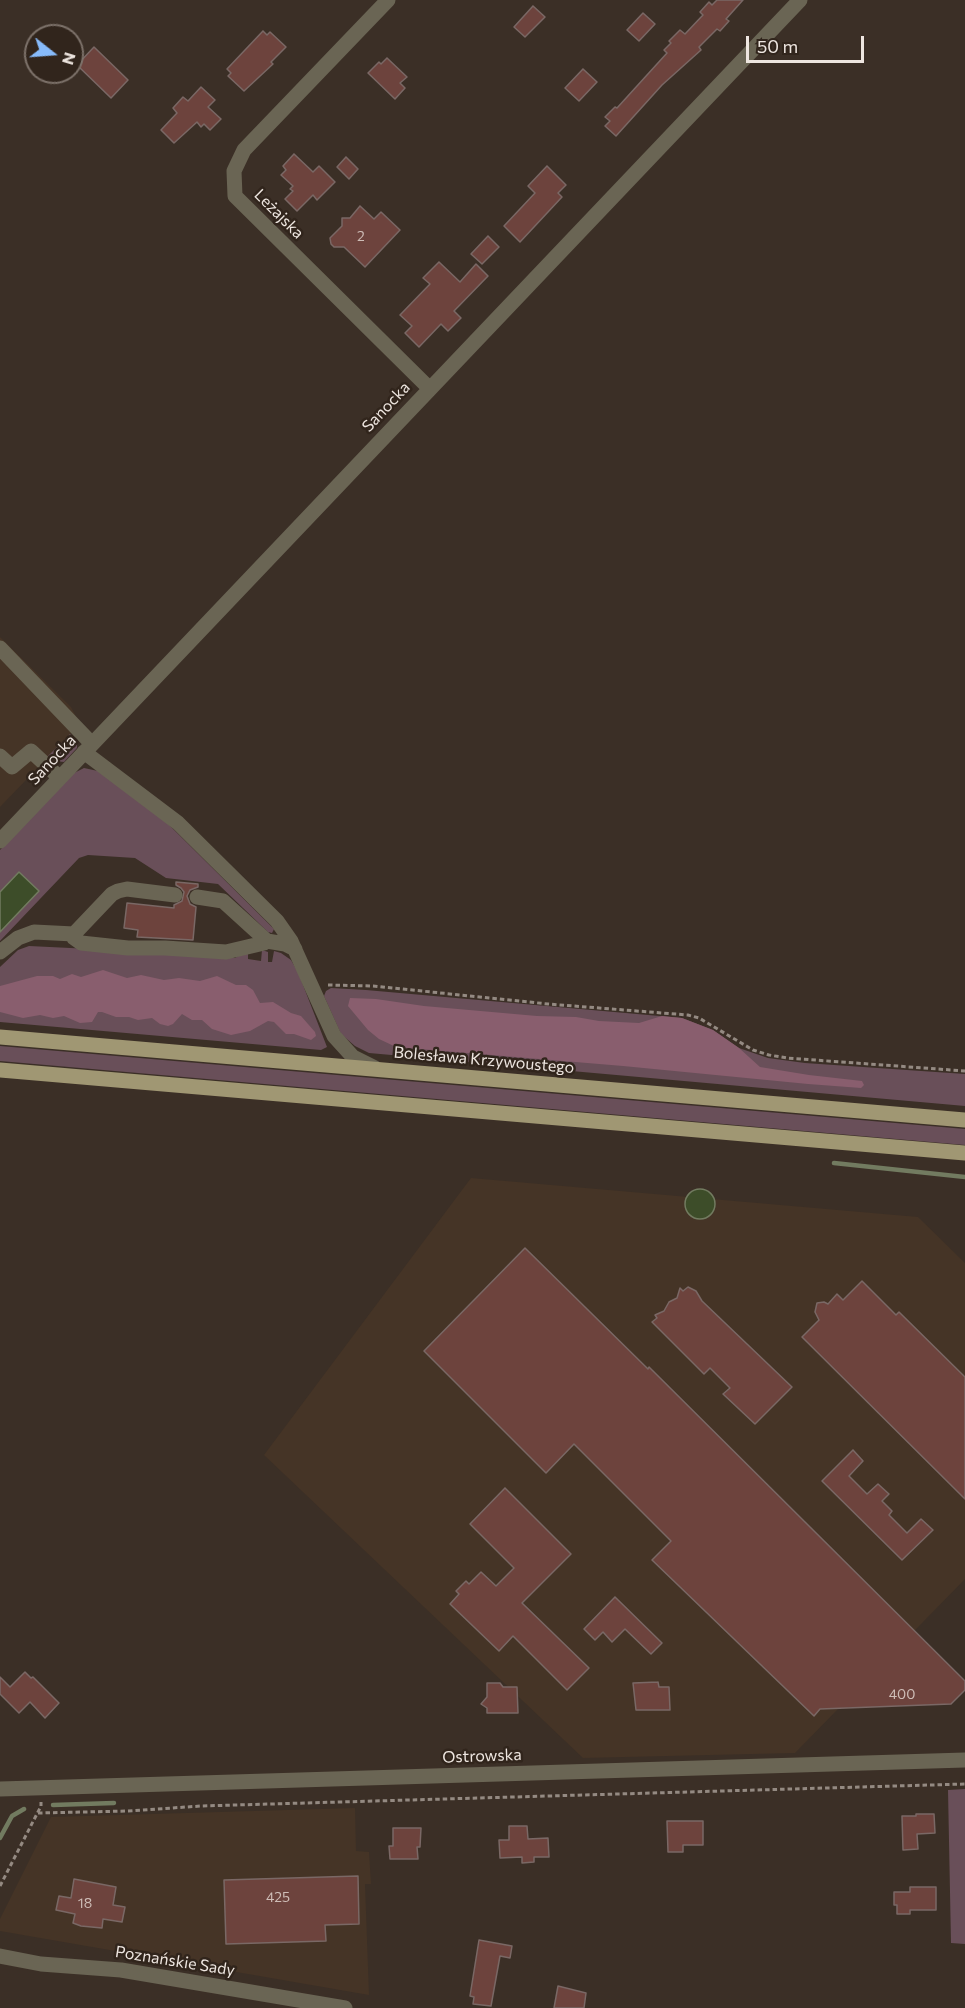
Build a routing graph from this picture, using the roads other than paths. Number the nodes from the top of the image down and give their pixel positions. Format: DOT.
graph roads {
  1 [pos="388,0"];
  2 [pos="800,0"];
  3 [pos="429,388"];
  4 [pos="0,648"];
  5 [pos="88,748"];
  6 [pos="0,756"];
  7 [pos="60,778"];
  8 [pos="0,841"];
  9 [pos="175,895"];
  10 [pos="197,897"];
  11 [pos="74,934"];
  12 [pos="267,941"];
  13 [pos="295,949"];
  14 [pos="0,952"];
  15 [pos="0,1037"];
  16 [pos="378,1069"];
  17 [pos="0,1070"];
  18 [pos="965,1120"];
  19 [pos="965,1153"];
  20 [pos="965,1760"];
  21 [pos="0,1789"];
  22 [pos="0,1956"];
  23 [pos="345,2008"];
  1 -- 3 [label="street, Leżajska"];
  2 -- 3 [label="street, Sanocka"];
  3 -- 5 [label="street, Sanocka"];
  4 -- 5 [label="street"];
  5 -- 7 [label="street, Sanocka"];
  5 -- 13 [label="street"];
  6 -- 7 [label="street"];
  7 -- 8 [label="street, Sanocka"];
  9 -- 11 [label="street"];
  10 -- 12 [label="street"];
  11 -- 12 [label="street"];
  11 -- 14 [label="street"];
  12 -- 13 [label="street"];
  13 -- 16 [label="street"];
  15 -- 16 [label="main road, Bolesława Krzywoustego"];
  16 -- 18 [label="main road, Bolesława Krzywoustego"];
  17 -- 19 [label="main road"];
  20 -- 21 [label="street, Ostrowska"];
  22 -- 23 [label="street, Poznańskie Sady"];
}
